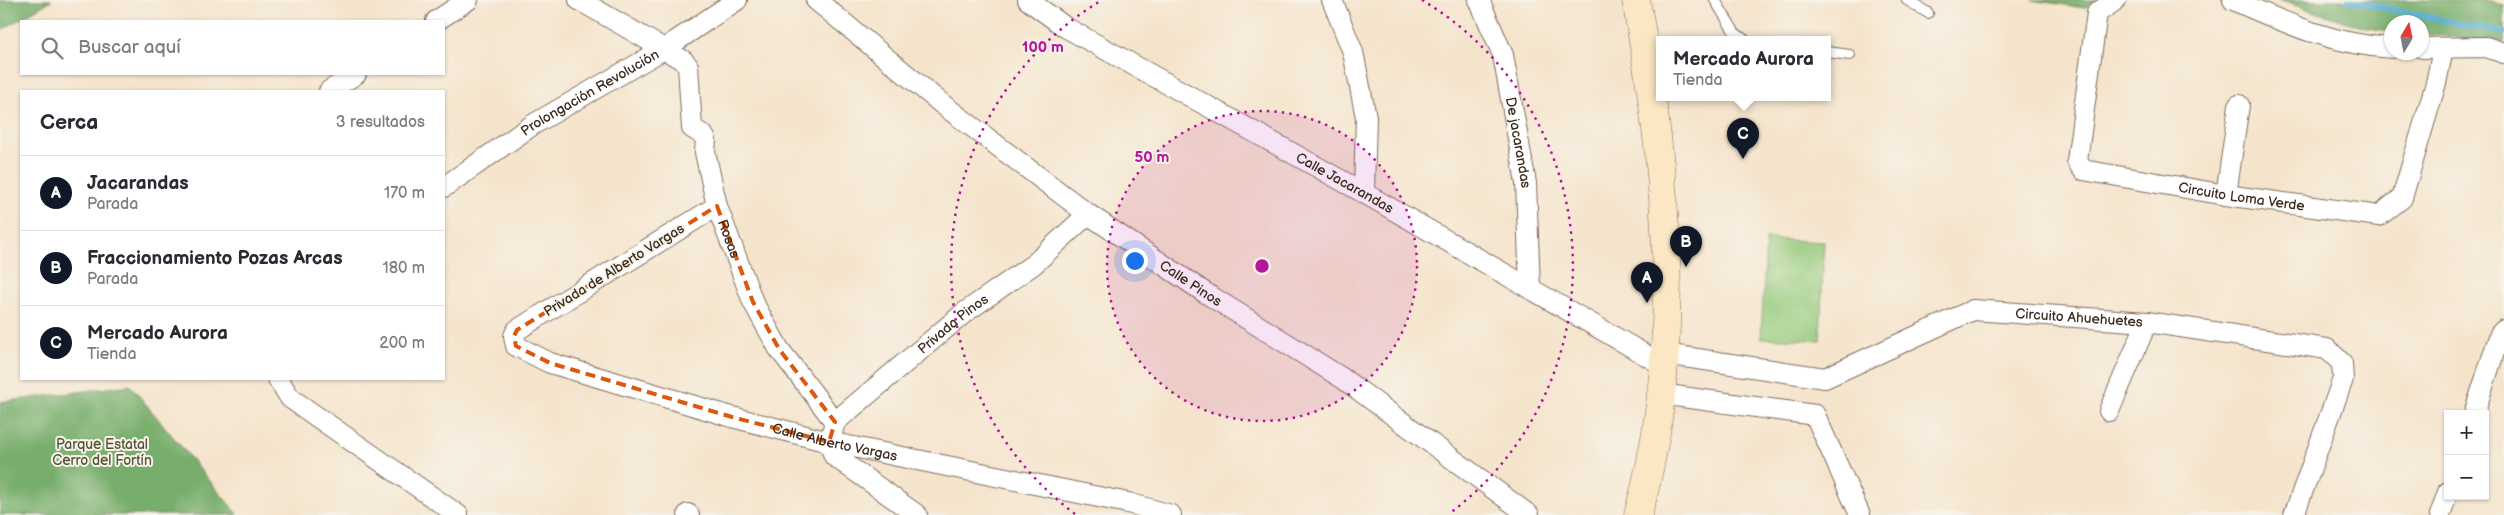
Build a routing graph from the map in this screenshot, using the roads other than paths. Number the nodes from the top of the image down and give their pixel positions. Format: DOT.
graph roads {
  1 [pos="468,0"];
  2 [pos="579,0"];
  3 [pos="816,0"];
  4 [pos="1028,0"];
  5 [pos="1332,0"];
  6 [pos="1479,0"];
  7 [pos="1636,0"];
  8 [pos="1715,0"];
  9 [pos="1907,0"];
  10 [pos="2116,0"];
  11 [pos="2233,0"];
  12 [pos="728,1"];
  13 [pos="1928,13"];
  14 [pos="438,20"];
  15 [pos="1739,36"];
  16 [pos="2384,47"];
  17 [pos="2429,48"];
  18 [pos="664,49"];
  19 [pos="2443,49"];
  20 [pos="1831,53"];
  21 [pos="2504,53"];
  22 [pos="1850,55"];
  23 [pos="354,75"];
  24 [pos="331,90"];
  25 [pos="2239,104"];
  26 [pos="445,186"];
  27 [pos="1364,193"];
  28 [pos="2226,195"];
  29 [pos="717,206"];
  30 [pos="1088,214"];
  31 [pos="1530,289"];
  32 [pos="2147,322"];
  33 [pos="2504,330"];
  34 [pos="514,336"];
  35 [pos="1663,360"];
  36 [pos="279,380"];
  37 [pos="1660,394"];
  38 [pos="2475,410"];
  39 [pos="2110,412"];
  40 [pos="835,422"];
  41 [pos="829,442"];
  42 [pos="2445,500"];
  43 [pos="1134,509"];
  44 [pos="458,515"];
  45 [pos="917,515"];
  46 [pos="1171,515"];
  47 [pos="1529,515"];
  48 [pos="1638,515"];
  49 [pos="1860,515"];
  50 [pos="2294,515"];
  51 [pos="2440,515"];
  1 -- 14 [label="street"];
  2 -- 18 [label="street, Rosas"];
  3 -- 30 [label="street, Calle Pinos"];
  4 -- 27 [label="street, Calle Jacarandas"];
  5 -- 27 [label="street"];
  6 -- 31 [label="street, De jacarandas"];
  7 -- 35 [label="main road"];
  8 -- 15 [label="lane"];
  9 -- 13 [label="lane"];
  10 -- 28 [label="street, Circuito Loma Verde"];
  11 -- 16 [label="street"];
  12 -- 18 [label="street, Prolongación Revolución"];
  17 -- 19 [label="street"];
  18 -- 26 [label="street, Prolongación Revolución"];
  18 -- 29 [label="street, Rosas"];
  19 -- 21 [label="street"];
  19 -- 28 [label="street, Circuito Loma Verde"];
  20 -- 22 [label="lane"];
  23 -- 24 [label="street"];
  25 -- 28 [label="street"];
  27 -- 31 [label="street, Calle Jacarandas"];
  29 -- 34 [label="street, Privada de Alberto Vargas"];
  29 -- 40 [label="street, Rosas"];
  30 -- 40 [label="street, Privada Pinos"];
  30 -- 47 [label="street, Calle Pinos"];
  31 -- 35 [label="street, Calle Jacarandas"];
  32 -- 35 [label="street, Circuito Ahuehuetes"];
  32 -- 39 [label="street"];
  32 -- 50 [label="street, Circuito Ahuehuetes"];
  33 -- 38 [label="street"];
  34 -- 41 [label="street, Calle Alberto Vargas"];
  35 -- 37 [label="main road"];
  36 -- 44 [label="street"];
  37 -- 48 [label="main road"];
  37 -- 49 [label="street"];
  40 -- 41 [label="street"];
  41 -- 43 [label="street, Calle Alberto Vargas"];
  41 -- 45 [label="street"];
  42 -- 51 [label="street"];
  43 -- 46 [label="street, Calle Alberto Vargas"];
}
